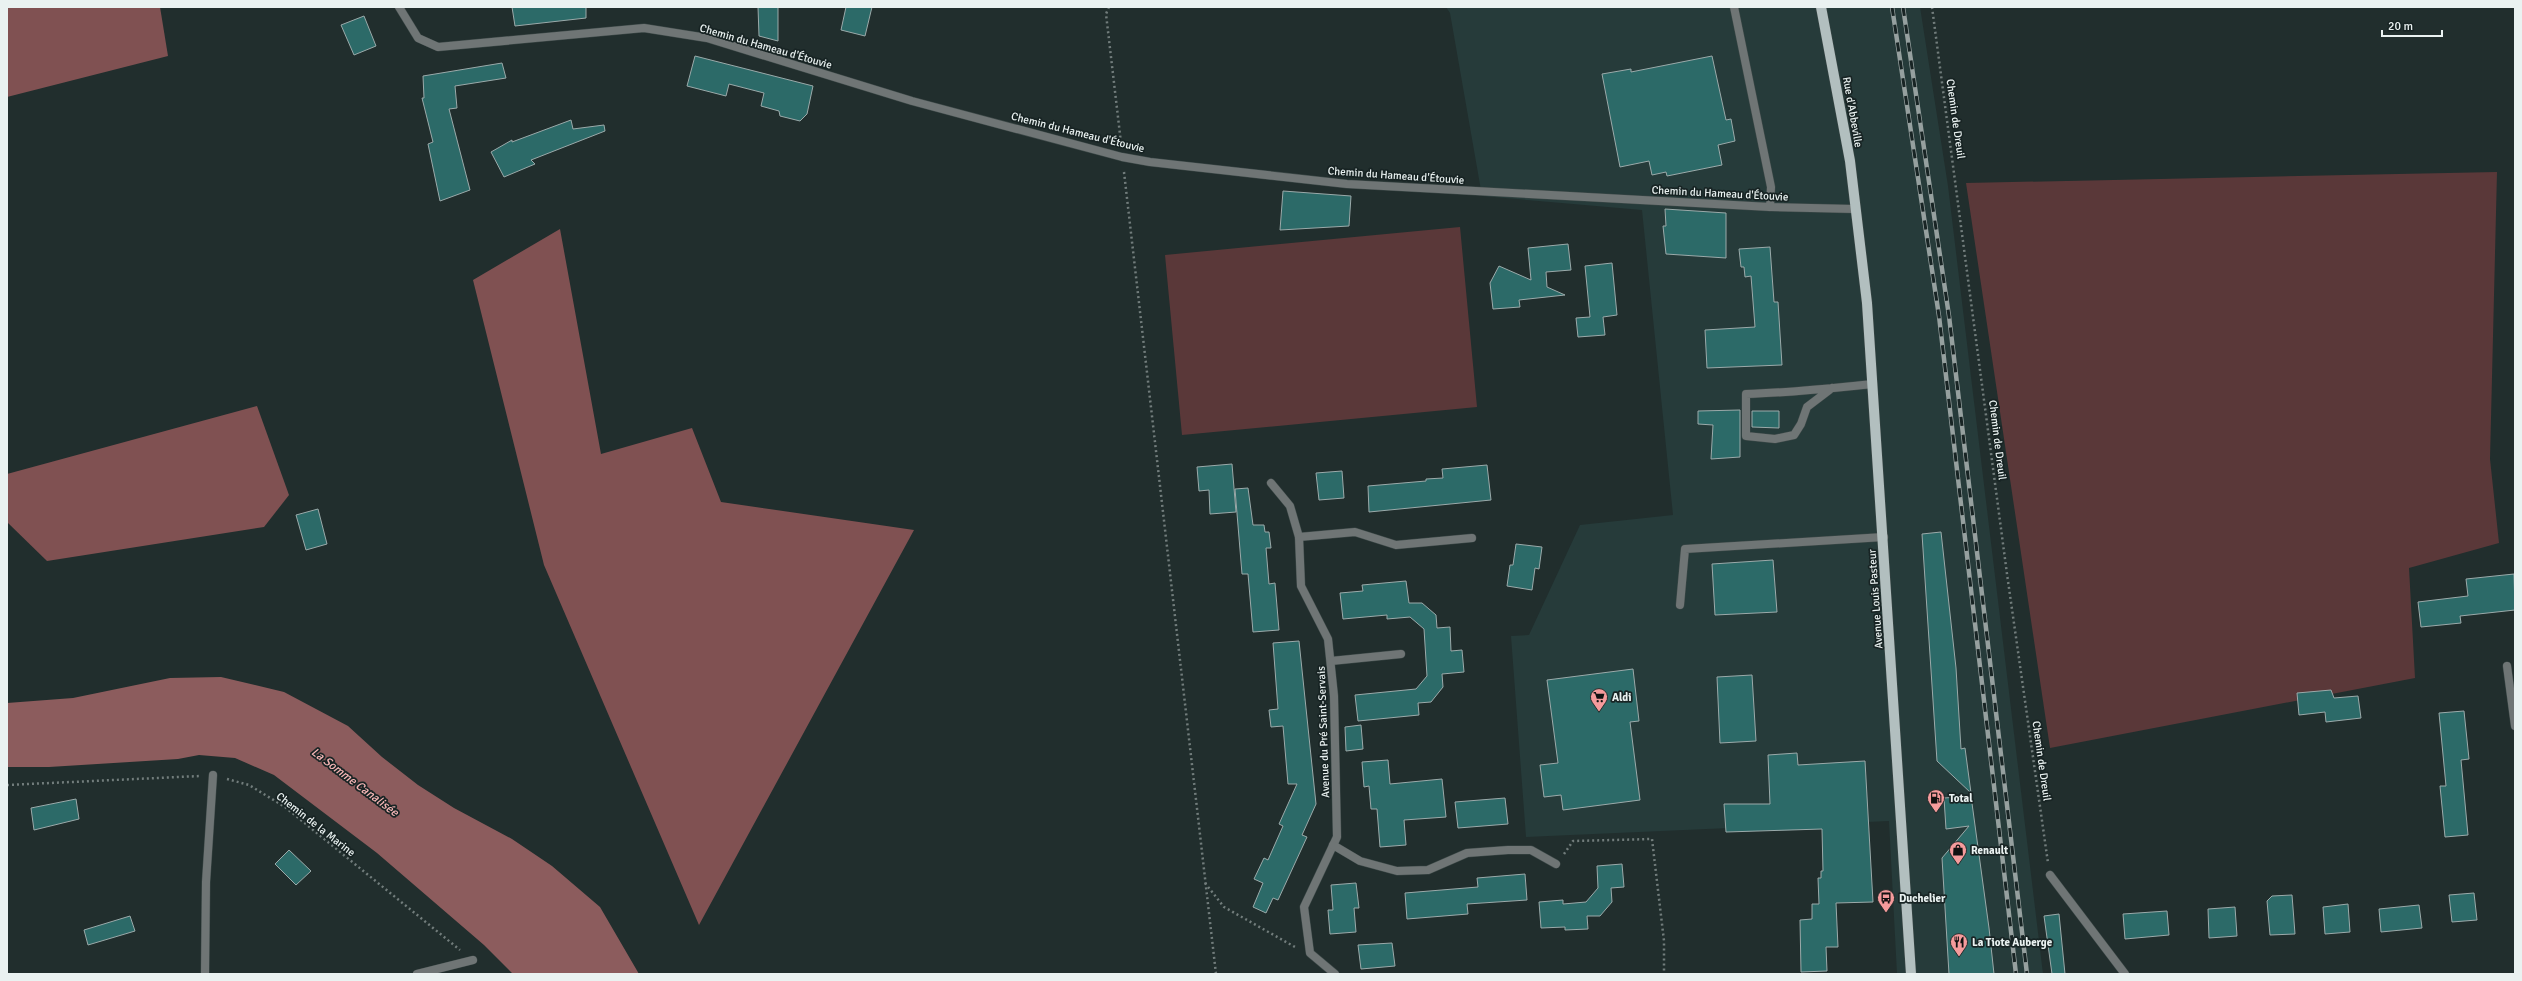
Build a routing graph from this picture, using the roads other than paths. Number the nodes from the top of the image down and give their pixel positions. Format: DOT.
graph roads {
  1 [pos="399,7"];
  2 [pos="1734,7"];
  3 [pos="1822,7"];
  4 [pos="1770,207"];
  5 [pos="1855,209"];
  6 [pos="1857,222"];
  7 [pos="1873,384"];
  8 [pos="1832,388"];
  9 [pos="1271,483"];
  10 [pos="1299,537"];
  11 [pos="1884,537"];
  12 [pos="1472,538"];
  13 [pos="1680,605"];
  14 [pos="1400,654"];
  15 [pos="1331,661"];
  16 [pos="2507,666"];
  17 [pos="2515,726"];
  18 [pos="213,775"];
  19 [pos="1333,845"];
  20 [pos="1556,864"];
  21 [pos="2050,875"];
  22 [pos="473,960"];
  23 [pos="205,974"];
  24 [pos="417,974"];
  25 [pos="1335,974"];
  26 [pos="1911,974"];
  27 [pos="2125,974"];
  1 -- 4 [label="street, Chemin du Hameau d'Étouvie"];
  2 -- 4 [label="street"];
  3 -- 5 [label="main road, Rue d'Abbeville"];
  4 -- 5 [label="street, Chemin du Hameau d'Étouvie"];
  5 -- 6 [label="main road, Rue d'Abbeville"];
  6 -- 7 [label="main road, Avenue Louis Pasteur"];
  7 -- 8 [label="street"];
  7 -- 11 [label="main road, Avenue Louis Pasteur"];
  8 -- 8 [label="street"];
  9 -- 10 [label="street, Avenue du Pré Saint-Servais"];
  10 -- 12 [label="street"];
  10 -- 15 [label="street, Avenue du Pré Saint-Servais"];
  11 -- 13 [label="street"];
  11 -- 26 [label="main road, Avenue Louis Pasteur"];
  14 -- 15 [label="street"];
  15 -- 19 [label="street, Avenue du Pré Saint-Servais"];
  16 -- 17 [label="street"];
  18 -- 23 [label="street"];
  19 -- 20 [label="street"];
  19 -- 25 [label="street, Avenue du Pré Saint-Servais"];
  21 -- 27 [label="street"];
  22 -- 24 [label="street"];
}
